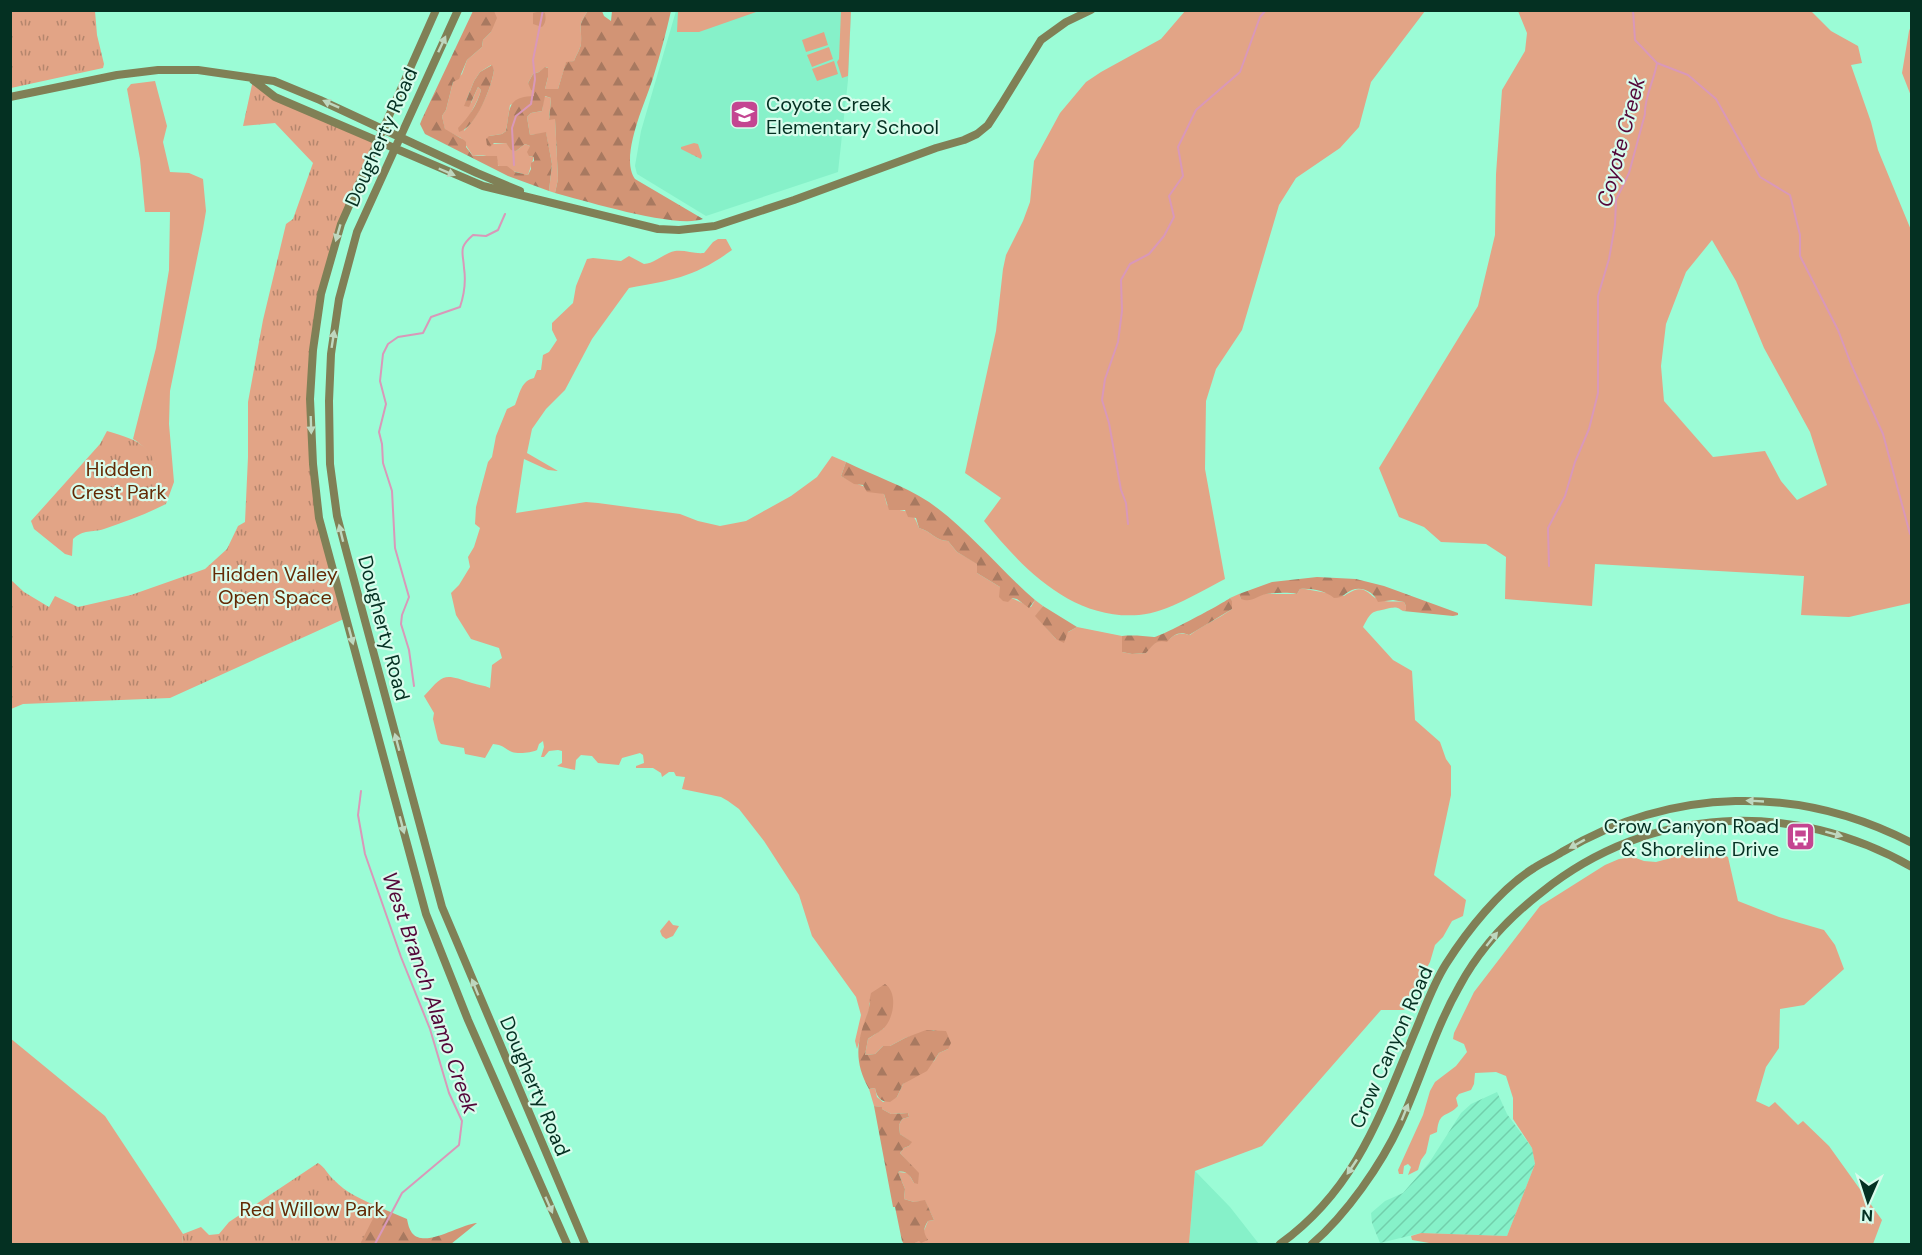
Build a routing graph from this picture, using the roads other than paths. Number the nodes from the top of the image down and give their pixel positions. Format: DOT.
graph roads {
  1 [pos="436,10"];
  2 [pos="458,10"];
  3 [pos="1090,10"];
  4 [pos="253,80"];
  5 [pos="10,97"];
  6 [pos="384,129"];
  7 [pos="400,136"];
  8 [pos="378,141"];
  9 [pos="394,148"];
  10 [pos="543,200"];
  11 [pos="1911,843"];
  12 [pos="1911,867"];
  13 [pos="567,1245"];
  14 [pos="585,1245"];
  15 [pos="1280,1245"];
  16 [pos="1312,1245"];
  1 -- 6 [label="main road, Dougherty Road"];
  7 -- 2 [label="main road, Dougherty Road, one-way"];
  3 -- 10 [label="main road"];
  4 -- 5 [label="main road"];
  6 -- 4 [label="main road, one-way"];
  4 -- 8 [label="main road"];
  6 -- 7 [label="main road"];
  6 -- 8 [label="main road, Dougherty Road"];
  7 -- 9 [label="main road, Dougherty Road"];
  7 -- 10 [label="main road"];
  8 -- 9 [label="main road"];
  8 -- 13 [label="main road, Dougherty Road, one-way"];
  9 -- 10 [label="main road, one-way"];
  14 -- 9 [label="main road, Dougherty Road, one-way"];
  11 -- 15 [label="main road, Crow Canyon Road, one-way"];
  16 -- 12 [label="main road, Crow Canyon Road, one-way"];
}
